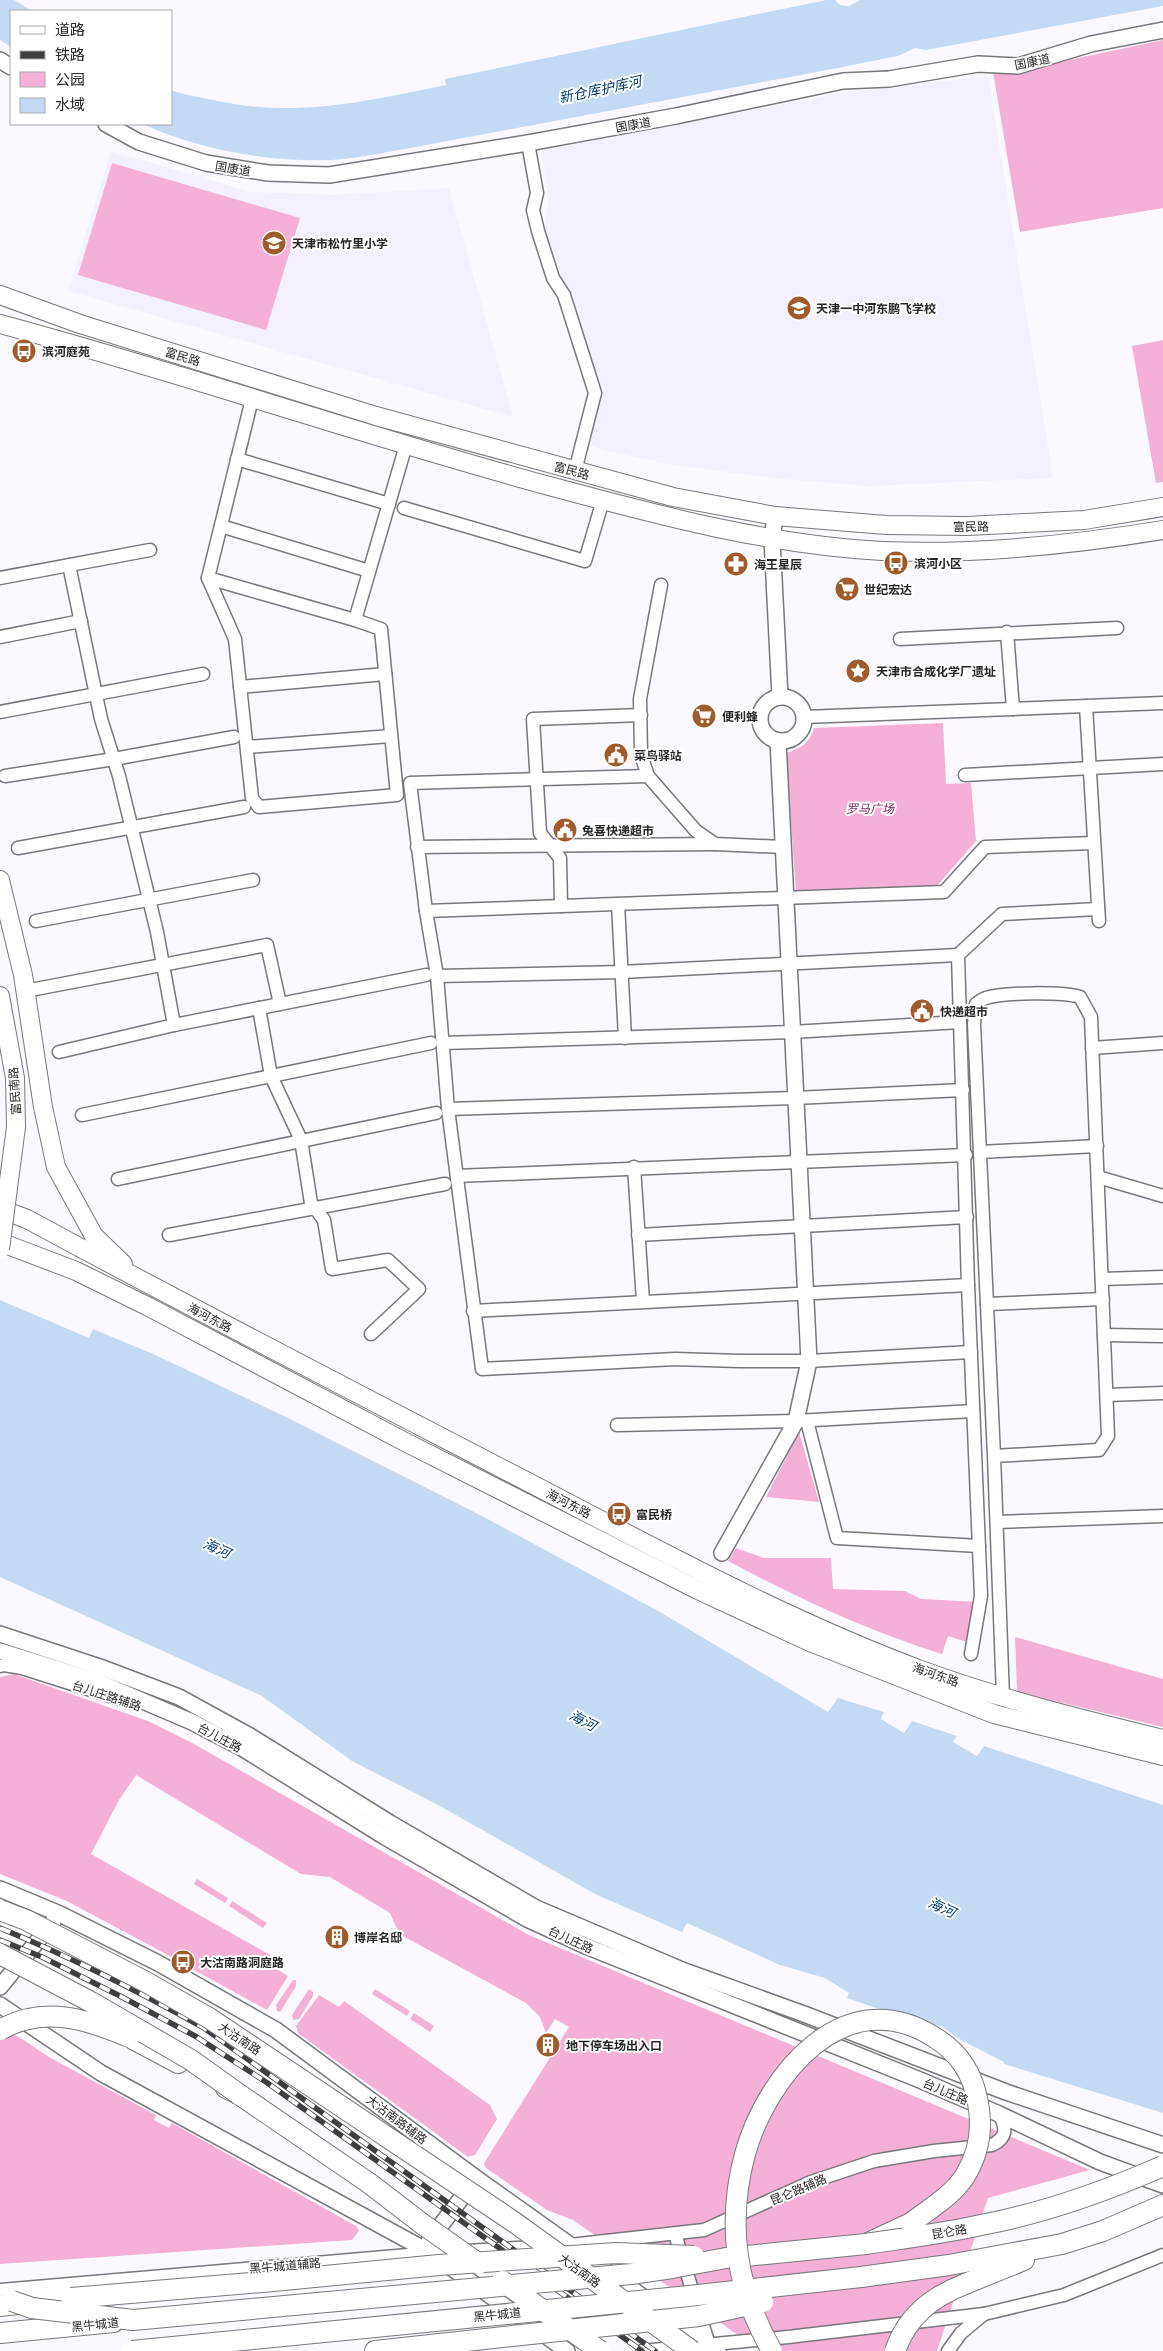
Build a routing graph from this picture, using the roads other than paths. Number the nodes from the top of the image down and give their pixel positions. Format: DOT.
graph roads {
  1 [pos="1163,30"];
  2 [pos="108,125"];
  3 [pos="528,143"];
  4 [pos="0,295"];
  5 [pos="0,324"];
  6 [pos="252,398"];
  7 [pos="406,445"];
  8 [pos="237,459"];
  9 [pos="575,471"];
  10 [pos="603,500"];
  11 [pos="389,504"];
  12 [pos="1163,507"];
  13 [pos="404,508"];
  14 [pos="775,516"];
  15 [pos="221,526"];
  16 [pos="1163,530"];
  17 [pos="772,539"];
  18 [pos="150,550"];
  19 [pos="69,565"];
  20 [pos="369,571"];
  21 [pos="0,578"];
  22 [pos="208,578"];
  23 [pos="661,585"];
  24 [pos="355,620"];
  25 [pos="81,621"];
  26 [pos="1117,628"];
  27 [pos="1007,632"];
  28 [pos="0,637"];
  29 [pos="900,639"];
  30 [pos="203,674"];
  31 [pos="385,674"];
  32 [pos="240,687"];
  33 [pos="96,694"];
  34 [pos="780,697"];
  35 [pos="1163,703"];
  36 [pos="1086,706"];
  37 [pos="1013,709"];
  38 [pos="0,712"];
  39 [pos="640,715"];
  40 [pos="804,717"];
  41 [pos="391,736"];
  42 [pos="234,737"];
  43 [pos="778,741"];
  44 [pos="247,747"];
  45 [pos="114,759"];
  46 [pos="1163,764"];
  47 [pos="1090,769"];
  48 [pos="965,775"];
  49 [pos="5,776"];
  50 [pos="648,776"];
  51 [pos="537,779"];
  52 [pos="244,807"];
  53 [pos="132,829"];
  54 [pos="1094,843"];
  55 [pos="548,844"];
  56 [pos="715,844"];
  57 [pos="417,847"];
  58 [pos="782,847"];
  59 [pos="18,848"];
  60 [pos="0,880"];
  61 [pos="253,880"];
  62 [pos="785,899"];
  63 [pos="150,901"];
  64 [pos="618,904"];
  65 [pos="561,906"];
  66 [pos="426,910"];
  67 [pos="36,921"];
  68 [pos="958,955"];
  69 [pos="163,964"];
  70 [pos="789,964"];
  71 [pos="622,972"];
  72 [pos="432,976"];
  73 [pos="25,991"];
  74 [pos="0,996"];
  75 [pos="280,1004"];
  76 [pos="259,1008"];
  77 [pos="960,1022"];
  78 [pos="174,1025"];
  79 [pos="792,1032"];
  80 [pos="625,1038"];
  81 [pos="437,1043"];
  82 [pos="1163,1043"];
  83 [pos="1092,1048"];
  84 [pos="59,1052"];
  85 [pos="271,1076"];
  86 [pos="963,1090"];
  87 [pos="795,1098"];
  88 [pos="442,1111"];
  89 [pos="82,1115"];
  90 [pos="301,1140"];
  91 [pos="1097,1146"];
  92 [pos="980,1152"];
  93 [pos="966,1155"];
  94 [pos="799,1162"];
  95 [pos="634,1168"];
  96 [pos="457,1176"];
  97 [pos="1098,1177"];
  98 [pos="118,1179"];
  99 [pos="446,1184"];
  100 [pos="1163,1196"];
  101 [pos="0,1209"];
  102 [pos="316,1209"];
  103 [pos="967,1217"];
  104 [pos="802,1226"];
  105 [pos="169,1235"];
  106 [pos="638,1235"];
  107 [pos="0,1242"];
  108 [pos="0,1249"];
  109 [pos="1163,1277"];
  110 [pos="1102,1279"];
  111 [pos="140,1280"];
  112 [pos="968,1285"];
  113 [pos="805,1294"];
  114 [pos="1103,1299"];
  115 [pos="643,1302"];
  116 [pos="987,1304"];
  117 [pos="473,1311"];
  118 [pos="371,1334"];
  119 [pos="1104,1335"];
  120 [pos="1163,1336"];
  121 [pos="971,1352"];
  122 [pos="809,1361"];
  123 [pos="1163,1393"];
  124 [pos="1107,1396"];
  125 [pos="973,1411"];
  126 [pos="802,1421"];
  127 [pos="617,1426"];
  128 [pos="994,1456"];
  129 [pos="1163,1516"];
  130 [pos="997,1522"];
  131 [pos="979,1546"];
  132 [pos="722,1553"];
  133 [pos="0,1634"];
  134 [pos="0,1651"];
  135 [pos="971,1654"];
  136 [pos="0,1666"];
  137 [pos="1003,1697"];
  138 [pos="192,1722"];
  139 [pos="1163,1739"];
  140 [pos="1163,1756"];
  141 [pos="0,1888"];
  142 [pos="0,1910"];
  143 [pos="60,1914"];
  144 [pos="0,1954"];
  145 [pos="0,1987"];
  146 [pos="0,2005"];
  147 [pos="0,2030"];
  148 [pos="240,2095"];
  149 [pos="999,2114"];
  150 [pos="1163,2145"];
  151 [pos="1163,2166"];
  152 [pos="476,2178"];
  153 [pos="1163,2185"];
  154 [pos="1163,2204"];
  155 [pos="675,2234"];
  156 [pos="866,2244"];
  157 [pos="1062,2244"];
  158 [pos="570,2245"];
  159 [pos="428,2251"];
  160 [pos="1163,2255"];
  161 [pos="726,2258"];
  162 [pos="861,2276"];
  163 [pos="1,2301"];
  164 [pos="984,2314"];
  165 [pos="134,2320"];
  166 [pos="0,2333"];
  167 [pos="703,2349"];
  168 [pos="132,2351"];
  169 [pos="375,2351"];
  170 [pos="567,2351"];
  171 [pos="600,2351"];
  172 [pos="642,2351"];
  173 [pos="772,2351"];
  174 [pos="895,2351"];
  175 [pos="948,2351"];
  1 -- 3 [label="street, 国康道"];
  2 -- 3 [label="street, 国康道"];
  3 -- 9 [label="street"];
  4 -- 9 [label="main road, 富民路"];
  5 -- 6 [label="main road, 富民路"];
  6 -- 7 [label="main road, 富民路"];
  6 -- 8 [label="street"];
  7 -- 10 [label="main road, 富民路"];
  7 -- 11 [label="street"];
  8 -- 11 [label="street"];
  8 -- 15 [label="street"];
  9 -- 14 [label="main road, 富民路"];
  10 -- 13 [label="street"];
  10 -- 17 [label="main road, 富民路"];
  11 -- 20 [label="street"];
  12 -- 14 [label="main road, 富民路"];
  14 -- 17 [label="street"];
  15 -- 20 [label="street"];
  15 -- 22 [label="street"];
  16 -- 17 [label="main road, 富民路"];
  17 -- 34 [label="street"];
  18 -- 19 [label="street"];
  19 -- 21 [label="street"];
  19 -- 25 [label="street"];
  20 -- 24 [label="street"];
  22 -- 24 [label="street"];
  22 -- 32 [label="street"];
  23 -- 39 [label="street"];
  24 -- 31 [label="street"];
  25 -- 28 [label="street"];
  25 -- 33 [label="street"];
  26 -- 27 [label="street"];
  27 -- 29 [label="street"];
  27 -- 37 [label="street"];
  30 -- 33 [label="street"];
  31 -- 32 [label="street"];
  31 -- 41 [label="street"];
  32 -- 44 [label="street"];
  33 -- 38 [label="street"];
  33 -- 45 [label="street"];
  34 -- 40 [label="street"];
  34 -- 43 [label="street"];
  35 -- 36 [label="street"];
  36 -- 37 [label="street"];
  36 -- 47 [label="street"];
  37 -- 40 [label="street"];
  39 -- 50 [label="street"];
  39 -- 51 [label="street"];
  40 -- 43 [label="street"];
  41 -- 44 [label="street"];
  41 -- 44 [label="street"];
  42 -- 45 [label="street"];
  43 -- 58 [label="street"];
  45 -- 49 [label="street"];
  45 -- 53 [label="street"];
  46 -- 47 [label="street"];
  47 -- 48 [label="street"];
  47 -- 54 [label="street"];
  50 -- 51 [label="street"];
  50 -- 56 [label="street"];
  51 -- 55 [label="street"];
  51 -- 57 [label="street"];
  52 -- 53 [label="street"];
  53 -- 59 [label="street"];
  53 -- 63 [label="street"];
  54 -- 62 [label="street"];
  54 -- 68 [label="street"];
  55 -- 56 [label="street"];
  55 -- 57 [label="street"];
  55 -- 65 [label="street"];
  56 -- 58 [label="street"];
  57 -- 66 [label="street"];
  58 -- 62 [label="street"];
  60 -- 73 [label="main road"];
  61 -- 63 [label="street"];
  62 -- 64 [label="street"];
  62 -- 70 [label="street"];
  63 -- 67 [label="street"];
  63 -- 69 [label="street"];
  64 -- 65 [label="street"];
  64 -- 71 [label="street"];
  65 -- 66 [label="street"];
  66 -- 72 [label="street"];
  68 -- 70 [label="street"];
  68 -- 77 [label="street"];
  69 -- 73 [label="street"];
  69 -- 75 [label="street"];
  69 -- 78 [label="street"];
  70 -- 71 [label="street"];
  70 -- 79 [label="street"];
  71 -- 72 [label="street"];
  71 -- 80 [label="street"];
  72 -- 75 [label="street"];
  72 -- 81 [label="street"];
  73 -- 111 [label="main road"];
  74 -- 108 [label="main road, 富民南路, bridge"];
  75 -- 76 [label="street"];
  76 -- 78 [label="street"];
  76 -- 85 [label="street"];
  77 -- 79 [label="street"];
  77 -- 86 [label="street"];
  78 -- 84 [label="street"];
  79 -- 80 [label="street"];
  79 -- 87 [label="street"];
  80 -- 81 [label="street"];
  81 -- 85 [label="street"];
  81 -- 88 [label="street"];
  82 -- 83 [label="street"];
  83 -- 91 [label="street"];
  83 -- 92 [label="street"];
  85 -- 89 [label="street"];
  85 -- 90 [label="street"];
  86 -- 87 [label="street"];
  86 -- 93 [label="street"];
  87 -- 88 [label="street"];
  87 -- 94 [label="street"];
  88 -- 90 [label="street"];
  88 -- 96 [label="street"];
  90 -- 98 [label="street"];
  90 -- 102 [label="street"];
  91 -- 92 [label="street"];
  91 -- 97 [label="street"];
  92 -- 116 [label="street"];
  93 -- 94 [label="street"];
  93 -- 103 [label="street"];
  94 -- 95 [label="street"];
  94 -- 104 [label="street"];
  95 -- 96 [label="street"];
  95 -- 106 [label="street"];
  96 -- 117 [label="street"];
  97 -- 100 [label="street"];
  97 -- 110 [label="street"];
  99 -- 102 [label="street"];
  101 -- 111 [label="main road, 海河东路"];
  102 -- 105 [label="street"];
  102 -- 118 [label="street"];
  103 -- 104 [label="street"];
  103 -- 112 [label="street"];
  104 -- 106 [label="street"];
  104 -- 113 [label="street"];
  106 -- 115 [label="street"];
  107 -- 140 [label="main road, 海河东路"];
  109 -- 110 [label="street"];
  110 -- 114 [label="street"];
  111 -- 137 [label="main road, 海河东路"];
  112 -- 113 [label="street"];
  112 -- 121 [label="street"];
  113 -- 115 [label="street"];
  113 -- 122 [label="street"];
  114 -- 116 [label="street"];
  114 -- 119 [label="street"];
  115 -- 117 [label="street"];
  116 -- 128 [label="street"];
  117 -- 122 [label="street"];
  119 -- 120 [label="street"];
  119 -- 124 [label="street"];
  121 -- 122 [label="street"];
  121 -- 125 [label="street"];
  122 -- 126 [label="street"];
  123 -- 124 [label="street"];
  124 -- 128 [label="street"];
  125 -- 126 [label="street"];
  125 -- 131 [label="street"];
  126 -- 127 [label="street"];
  126 -- 131 [label="street"];
  126 -- 132 [label="street"];
  128 -- 130 [label="street"];
  129 -- 130 [label="street"];
  130 -- 137 [label="street"];
  131 -- 135 [label="street"];
  133 -- 150 [label="street, 台儿庄路"];
  134 -- 138 [label="street, 台儿庄路"];
  136 -- 138 [label="street, 台儿庄路辅路"];
  137 -- 139 [label="main road, 海河东路"];
  138 -- 149 [label="street, 台儿庄路"];
  141 -- 143 [label="street, 大沽南路辅路"];
  142 -- 167 [label="highway, 大沽南路, bridge"];
  143 -- 145 [label="street"];
  143 -- 152 [label="street, 大沽南路辅路"];
  144 -- 148 [label="highway, bridge"];
  146 -- 159 [label="street"];
  147 -- 148 [label="highway, bridge"];
  148 -- 171 [label="highway, bridge"];
  149 -- 153 [label="street, 台儿庄路"];
  149 -- 155 [label="street, 昆仑路辅路"];
  151 -- 156 [label="highway, 昆仑路, bridge"];
  152 -- 158 [label="street, 大沽南路辅路"];
  152 -- 159 [label="street"];
  154 -- 157 [label="highway"];
  155 -- 158 [label="street, 昆仑路辅路"];
  155 -- 167 [label="street"];
  156 -- 161 [label="highway, 昆仑路, bridge"];
  156 -- 173 [label="highway, bridge"];
  157 -- 162 [label="highway"];
  157 -- 174 [label="highway, bridge"];
  158 -- 159 [label="street, 黑牛城道辅路"];
  158 -- 167 [label="street, 大沽南路辅路"];
  159 -- 163 [label="street, 黑牛城道辅路"];
  159 -- 170 [label="street"];
  160 -- 164 [label="street"];
  161 -- 163 [label="highway, bridge"];
  161 -- 165 [label="highway, 黑牛城道, bridge"];
  162 -- 168 [label="highway, 黑牛城道, bridge"];
  162 -- 169 [label="highway, bridge"];
  163 -- 165 [label="highway, bridge"];
  164 -- 167 [label="street"];
  164 -- 175 [label="street"];
  165 -- 166 [label="highway, 黑牛城道, bridge"];
  167 -- 172 [label="street"];
}
